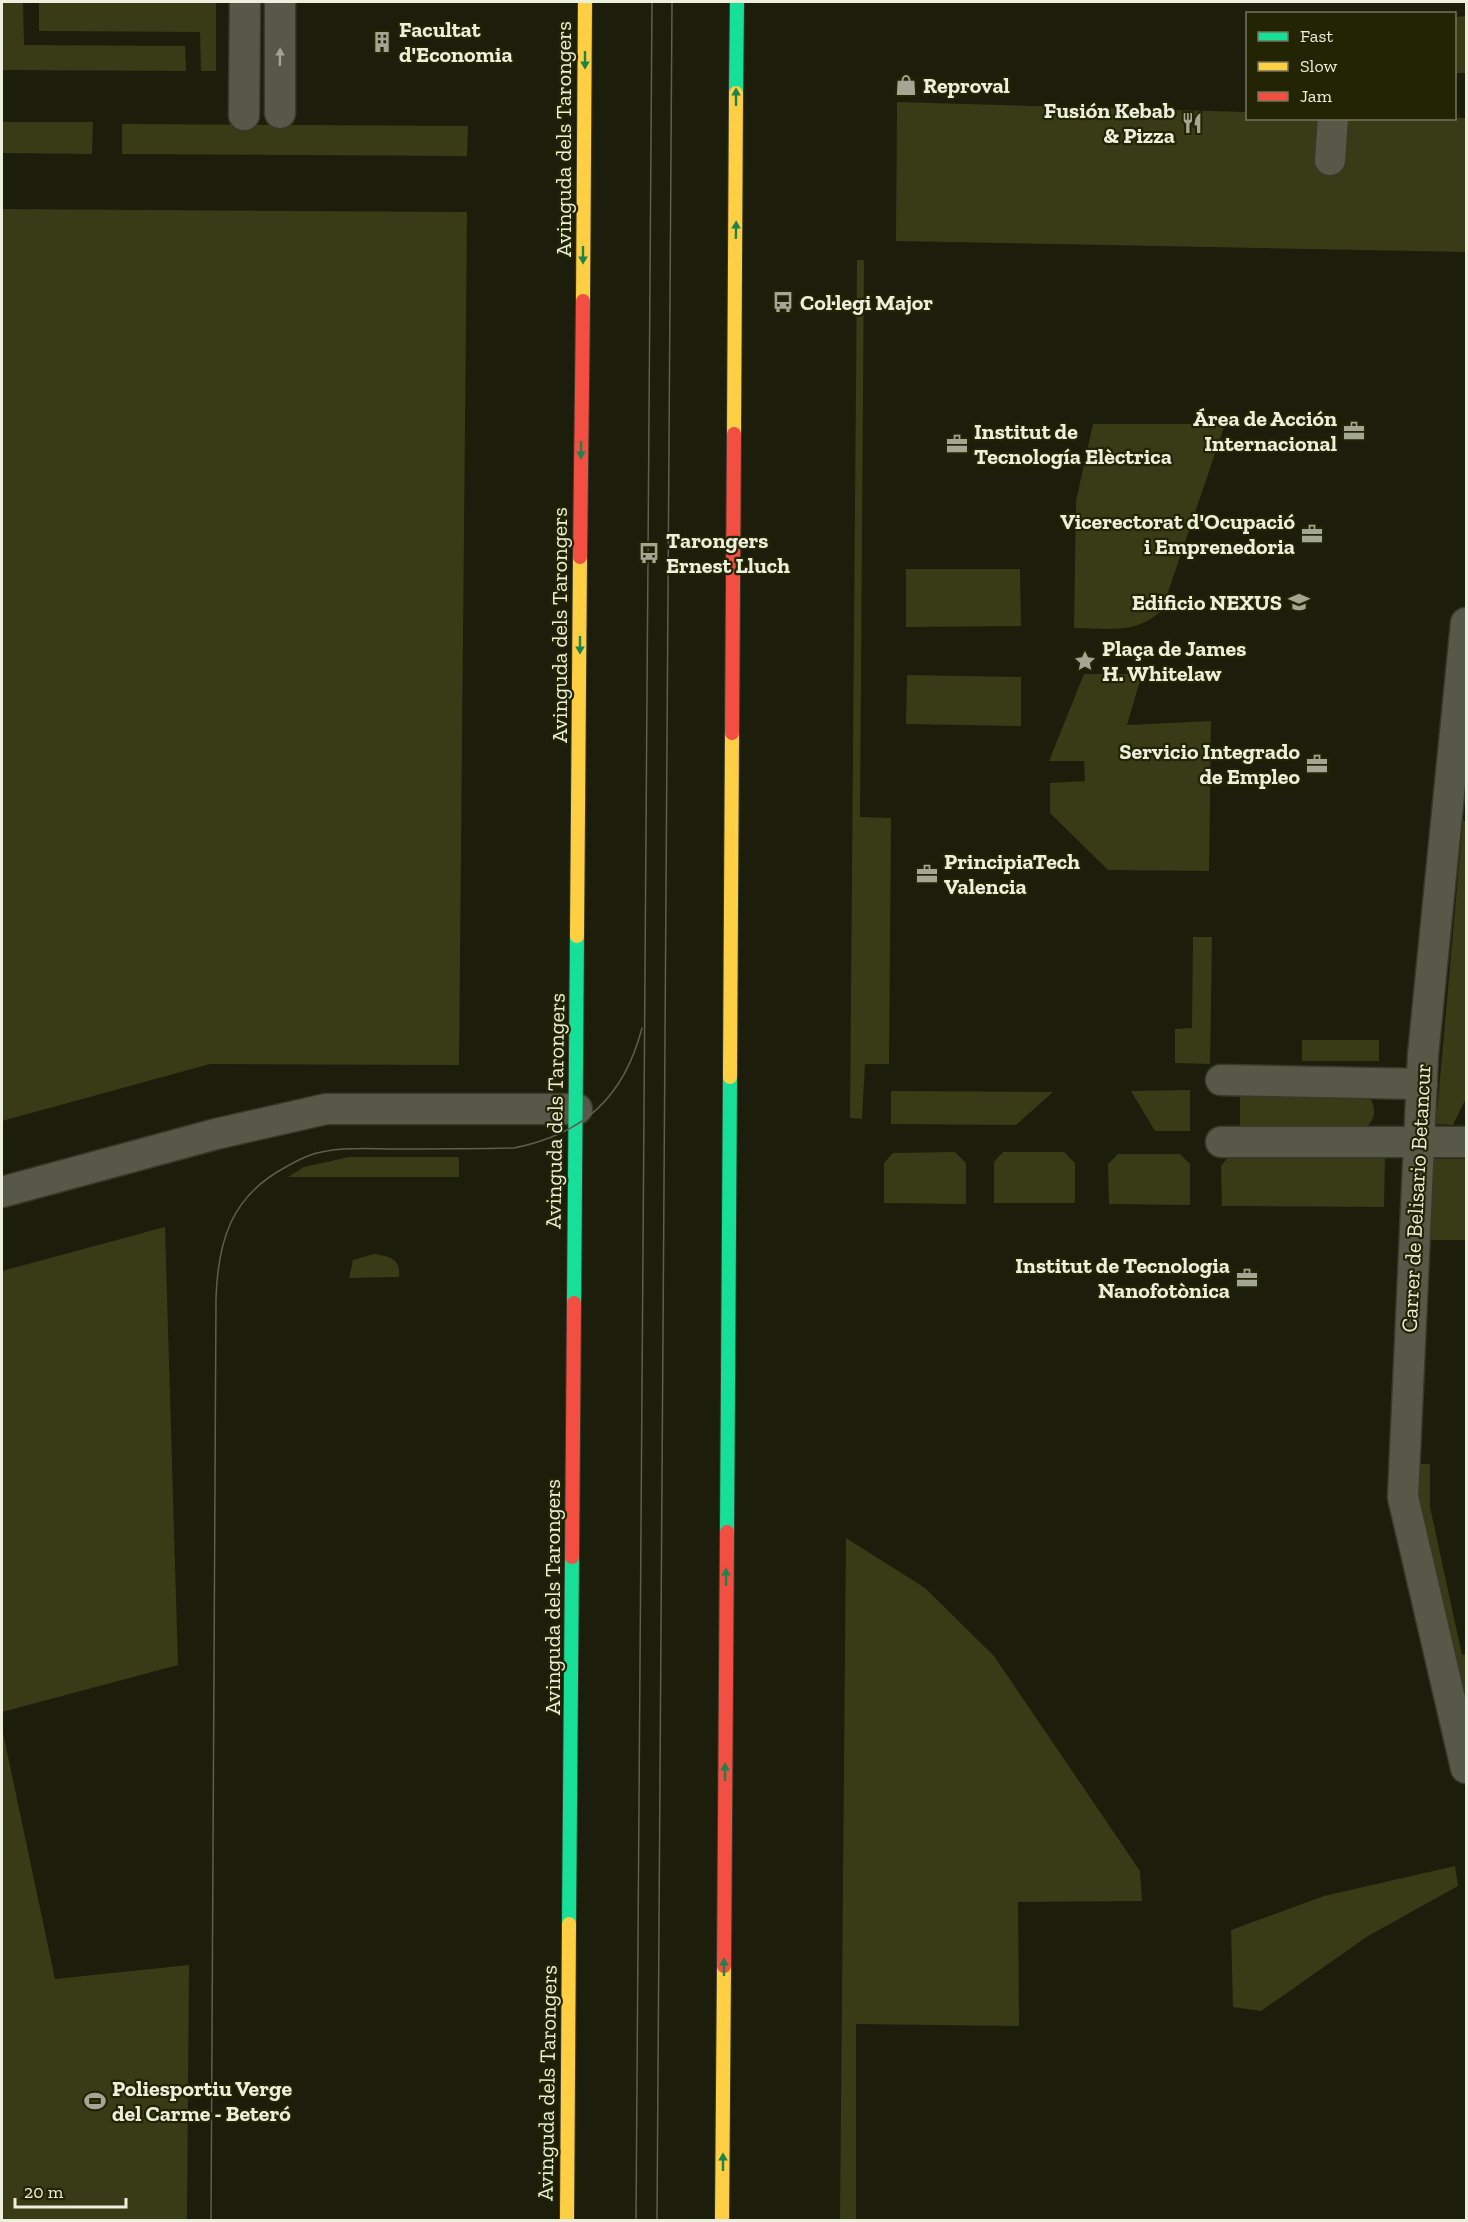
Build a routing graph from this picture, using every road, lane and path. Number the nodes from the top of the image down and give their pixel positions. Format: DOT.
graph roads {
  1 [pos="245,2"];
  2 [pos="280,2"];
  3 [pos="585,2"];
  4 [pos="737,2"];
  5 [pos="280,113"];
  6 [pos="244,114"];
  7 [pos="1333,120"];
  8 [pos="1330,160"];
  9 [pos="1467,623"];
  10 [pos="1221,1080"];
  11 [pos="1422,1084"];
  12 [pos="577,1108"];
  13 [pos="1221,1142"];
  14 [pos="1418,1142"];
  15 [pos="1467,1142"];
  16 [pos="2,1192"];
  17 [pos="1467,1768"];
  18 [pos="567,2220"];
  19 [pos="722,2220"];
  1 -- 6 [label="street"];
  5 -- 2 [label="street, one-way"];
  3 -- 12 [label="main road, Avinguda dels Tarongers, one-way"];
  19 -- 4 [label="main road, one-way"];
  7 -- 8 [label="street"];
  9 -- 11 [label="street, Carrer de Belisario Betancur"];
  10 -- 11 [label="street"];
  11 -- 14 [label="street, Carrer de Belisario Betancur"];
  12 -- 16 [label="street"];
  12 -- 18 [label="main road, Avinguda dels Tarongers"];
  13 -- 14 [label="street"];
  14 -- 15 [label="street"];
  14 -- 17 [label="street, Carrer de Belisario Betancur"];
}
